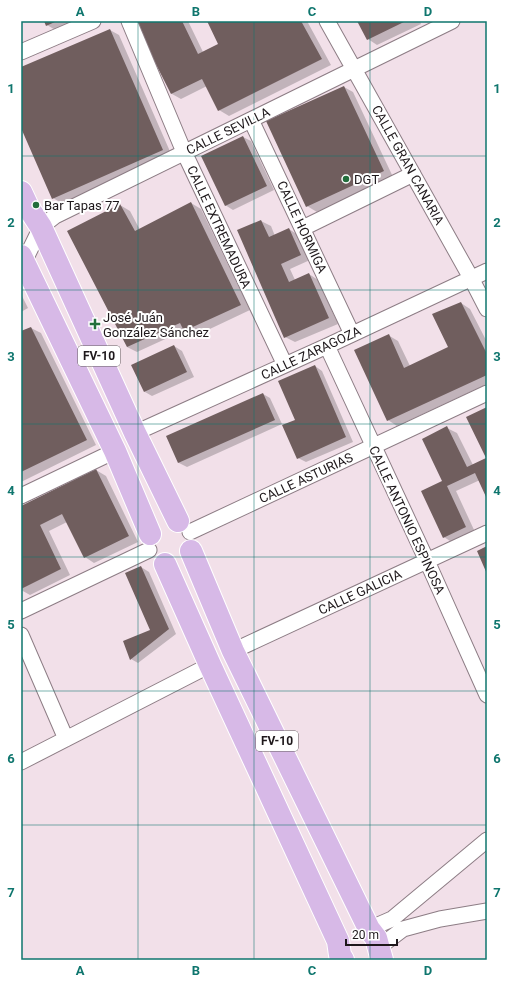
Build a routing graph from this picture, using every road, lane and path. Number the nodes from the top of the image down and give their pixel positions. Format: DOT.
graph roads {
  1 [pos="93,21"];
  2 [pos="129,21"];
  3 [pos="327,21"];
  4 [pos="452,21"];
  5 [pos="21,52"];
  6 [pos="354,69"];
  7 [pos="251,120"];
  8 [pos="184,152"];
  9 [pos="413,174"];
  10 [pos="28,212"];
  11 [pos="303,228"];
  12 [pos="22,259"];
  13 [pos="487,271"];
  14 [pos="471,278"];
  15 [pos="487,309"];
  16 [pos="352,334"];
  17 [pos="327,346"];
  18 [pos="285,366"];
  19 [pos="487,393"];
  20 [pos="135,434"];
  21 [pos="373,446"];
  22 [pos="115,451"];
  23 [pos="21,496"];
  24 [pos="487,533"];
  25 [pos="186,535"];
  26 [pos="155,549"];
  27 [pos="427,561"];
  28 [pos="21,611"];
  29 [pos="21,636"];
  30 [pos="233,651"];
  31 [pos="210,665"];
  32 [pos="483,675"];
  33 [pos="487,695"];
  34 [pos="66,739"];
  35 [pos="21,762"];
  36 [pos="487,840"];
  37 [pos="487,911"];
  38 [pos="376,949"];
  39 [pos="340,951"];
  1 -- 5 [label="street"];
  2 -- 8 [label="street, CALLE EXTREMADURA"];
  3 -- 6 [label="street, CALLE GRAN CANARIA"];
  4 -- 6 [label="street, CALLE SEVILLA"];
  6 -- 7 [label="street, CALLE SEVILLA"];
  6 -- 9 [label="street, CALLE GRAN CANARIA"];
  7 -- 8 [label="street, CALLE SEVILLA"];
  7 -- 11 [label="street, CALLE HORMIGA"];
  8 -- 10 [label="street, CALLE SEVILLA"];
  8 -- 18 [label="street, CALLE EXTREMADURA"];
  9 -- 11 [label="street"];
  9 -- 14 [label="street, CALLE GRAN CANARIA"];
  10 -- 12 [label="street, CALLE SEVILLA"];
  10 -- 20 [label="main road, FV-10"];
  11 -- 16 [label="street, CALLE HORMIGA"];
  12 -- 22 [label="main road, FV-10"];
  13 -- 14 [label="street, CALLE ZARAGOZA"];
  14 -- 15 [label="street, CALLE GRAN CANARIA"];
  14 -- 16 [label="street, CALLE ZARAGOZA"];
  16 -- 17 [label="street, CALLE ZARAGOZA"];
  17 -- 18 [label="street, CALLE ZARAGOZA"];
  17 -- 21 [label="street, CALLE ANTONIO ESPINOSA"];
  18 -- 20 [label="street, CALLE ZARAGOZA"];
  19 -- 21 [label="street, CALLE ASTURIAS"];
  20 -- 25 [label="main road, FV-10"];
  21 -- 25 [label="street, CALLE ASTURIAS"];
  21 -- 27 [label="street, CALLE ANTONIO ESPINOSA"];
  22 -- 23 [label="street"];
  22 -- 26 [label="main road, FV-10"];
  24 -- 27 [label="street, CALLE GALICIA"];
  25 -- 26 [label="main road"];
  25 -- 26 [label="main road"];
  25 -- 30 [label="main road, FV-10"];
  26 -- 28 [label="street"];
  26 -- 31 [label="main road, FV-10"];
  27 -- 30 [label="street, CALLE GALICIA"];
  27 -- 32 [label="street, CALLE ANTONIO ESPINOSA"];
  29 -- 34 [label="street"];
  30 -- 38 [label="main road, FV-10"];
  31 -- 34 [label="street"];
  31 -- 39 [label="main road, FV-10"];
  32 -- 33 [label="street, CALLE ANTONIO ESPINOSA"];
  34 -- 35 [label="street"];
  36 -- 38 [label="street"];
  37 -- 38 [label="street"];
  38 -- 39 [label="main road, FV-10"];
}
